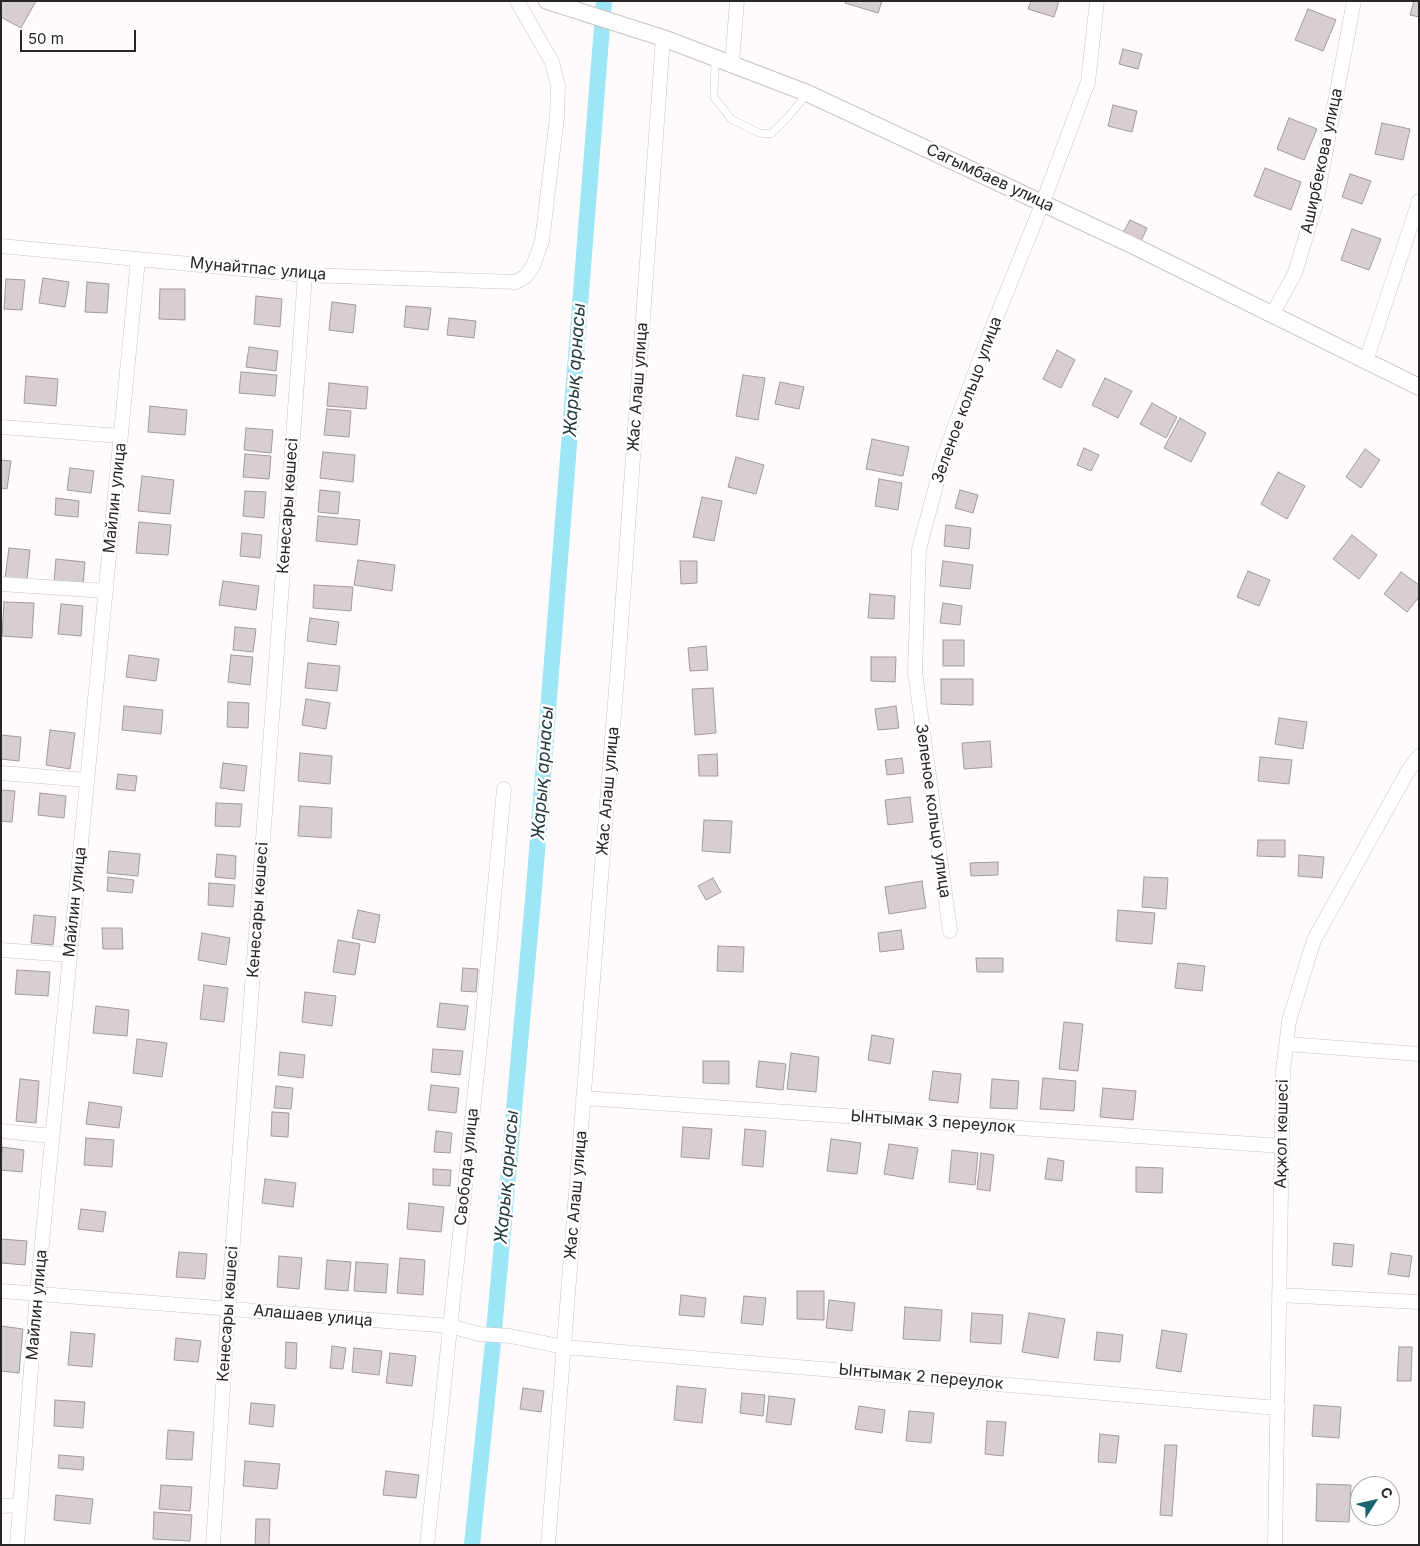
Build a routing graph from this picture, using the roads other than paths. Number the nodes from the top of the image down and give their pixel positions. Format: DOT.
graph roads {
  1 [pos="518,1"];
  2 [pos="547,1"];
  3 [pos="737,1"];
  4 [pos="1098,1"];
  5 [pos="1354,1"];
  6 [pos="663,38"];
  7 [pos="715,58"];
  8 [pos="732,63"];
  9 [pos="807,93"];
  10 [pos="1043,202"];
  11 [pos="1419,202"];
  12 [pos="1,246"];
  13 [pos="138,259"];
  14 [pos="305,275"];
  15 [pos="1272,314"];
  16 [pos="1366,361"];
  17 [pos="1419,387"];
  18 [pos="1,427"];
  19 [pos="121,436"];
  20 [pos="1,584"];
  21 [pos="106,591"];
  22 [pos="1419,756"];
  23 [pos="1,773"];
  24 [pos="87,780"];
  25 [pos="504,789"];
  26 [pos="950,931"];
  27 [pos="1,950"];
  28 [pos="70,956"];
  29 [pos="1287,1044"];
  30 [pos="1419,1054"];
  31 [pos="583,1098"];
  32 [pos="1,1131"];
  33 [pos="52,1136"];
  34 [pos="1282,1146"];
  35 [pos="1,1291"];
  36 [pos="37,1294"];
  37 [pos="1279,1295"];
  38 [pos="1419,1302"];
  39 [pos="228,1309"];
  40 [pos="450,1326"];
  41 [pos="564,1347"];
  42 [pos="1278,1408"];
  43 [pos="20,1505"];
  44 [pos="1,1506"];
  45 [pos="17,1545"];
  46 [pos="213,1545"];
  47 [pos="427,1545"];
  48 [pos="548,1545"];
  49 [pos="1275,1545"];
  1 -- 14 [label="street, Мунайтпас улица"];
  2 -- 6 [label="street, Сагымбаев улица"];
  3 -- 8 [label="street"];
  4 -- 10 [label="street, Зеленое кольцо улица"];
  5 -- 15 [label="street, Аширбекова улица"];
  6 -- 7 [label="street, Сагымбаев улица"];
  6 -- 31 [label="street, Жас Алаш улица"];
  7 -- 8 [label="street, Сагымбаев улица"];
  7 -- 9 [label="lane"];
  8 -- 9 [label="street, Сагымбаев улица"];
  9 -- 10 [label="street, Сагымбаев улица"];
  10 -- 15 [label="street, Сагымбаев улица"];
  10 -- 26 [label="street, Зеленое кольцо улица"];
  11 -- 16 [label="street"];
  12 -- 13 [label="street, Мунайтпас улица"];
  13 -- 14 [label="street, Мунайтпас улица"];
  13 -- 19 [label="street, Майлин улица"];
  14 -- 39 [label="street, Кенесары көшесі"];
  15 -- 16 [label="street, Сагымбаев улица"];
  16 -- 17 [label="street, Сагымбаев улица"];
  18 -- 19 [label="street"];
  19 -- 21 [label="street, Майлин улица"];
  20 -- 21 [label="street"];
  21 -- 24 [label="street, Майлин улица"];
  22 -- 29 [label="street, Ақжол көшесі"];
  23 -- 24 [label="street"];
  24 -- 28 [label="street, Майлин улица"];
  25 -- 40 [label="street, Свобода улица"];
  27 -- 28 [label="street"];
  28 -- 33 [label="street, Майлин улица"];
  29 -- 30 [label="street"];
  29 -- 34 [label="street, Ақжол көшесі"];
  31 -- 34 [label="street, Ынтымак 3 переулок"];
  31 -- 41 [label="street, Жас Алаш улица"];
  32 -- 33 [label="street"];
  33 -- 36 [label="street, Майлин улица"];
  34 -- 37 [label="street, Ақжол көшесі"];
  35 -- 36 [label="street, Алашаев улица"];
  36 -- 39 [label="street, Алашаев улица"];
  36 -- 43 [label="street, Майлин улица"];
  37 -- 38 [label="street"];
  37 -- 42 [label="street, Ақжол көшесі"];
  39 -- 40 [label="street, Алашаев улица"];
  39 -- 46 [label="street, Кенесары көшесі"];
  40 -- 41 [label="street, Алашаев улица"];
  40 -- 47 [label="street, Свобода улица"];
  41 -- 42 [label="street, Ынтымак 2 переулок"];
  41 -- 48 [label="street, Жас Алаш улица"];
  42 -- 49 [label="street, Ақжол көшесі"];
  43 -- 44 [label="street"];
  43 -- 45 [label="street, Майлин улица"];
}
